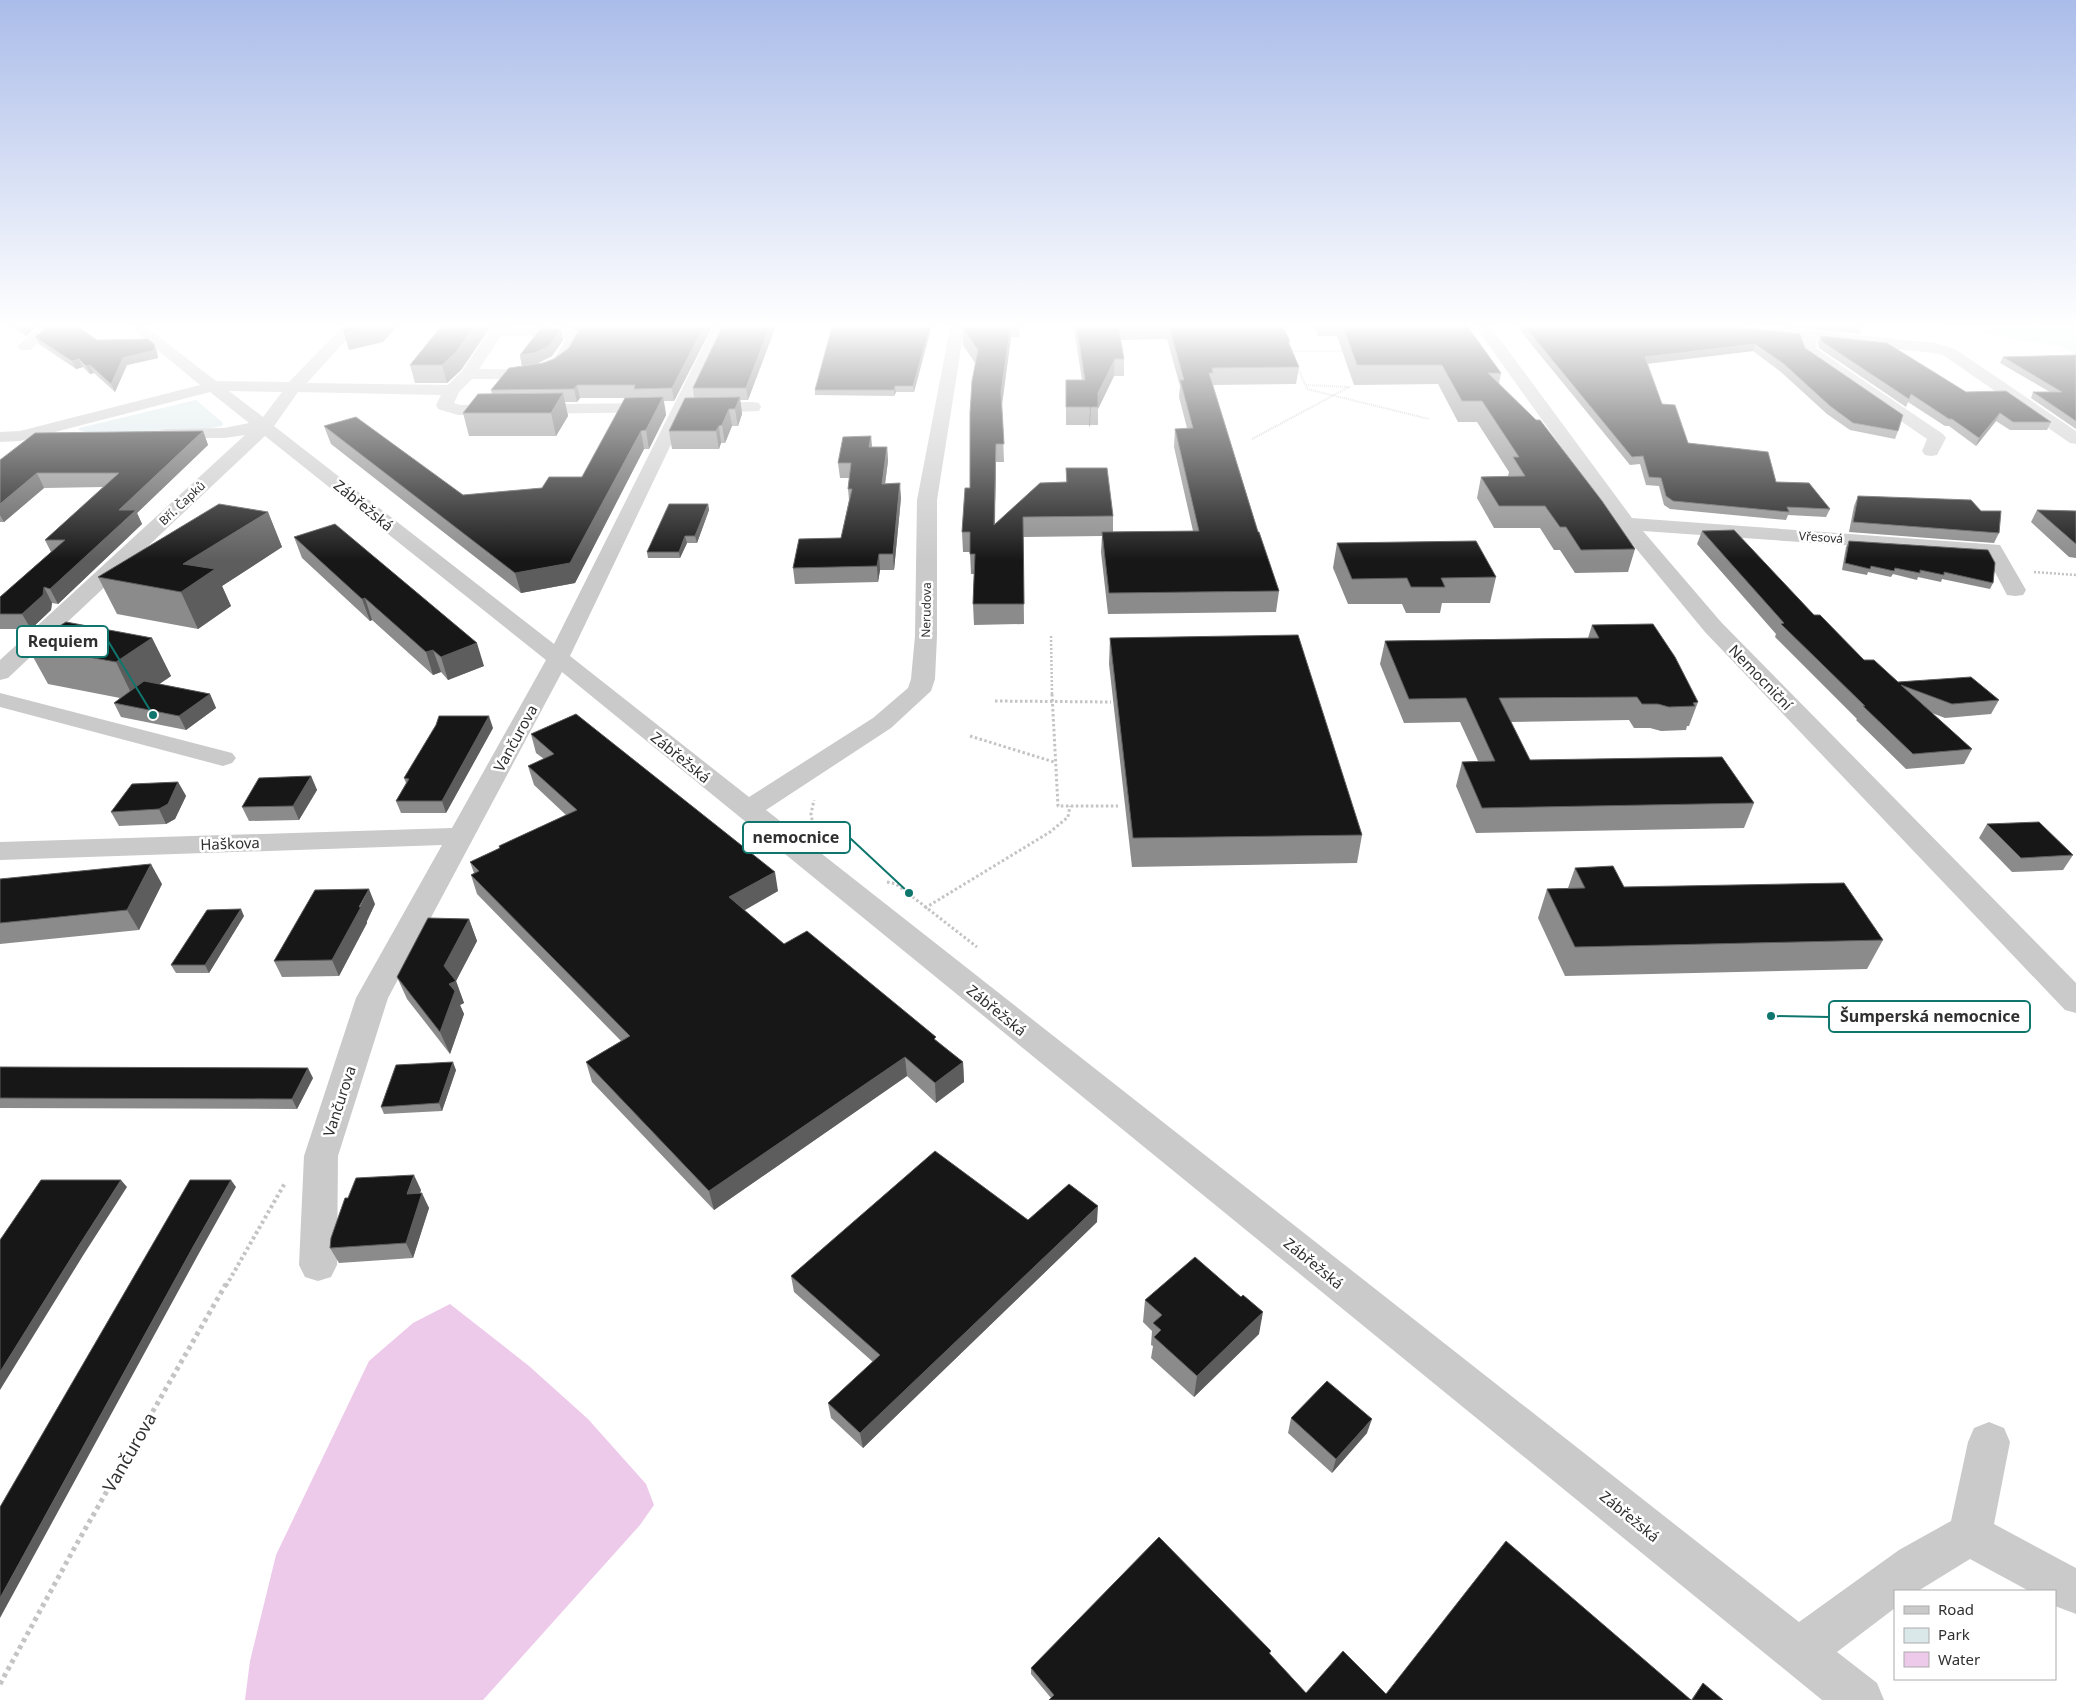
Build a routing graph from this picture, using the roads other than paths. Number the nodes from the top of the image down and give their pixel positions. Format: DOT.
graph roads {
  1 [pos="151,402"];
  2 [pos="235,402"];
  3 [pos="283,402"];
  4 [pos="445,402"];
  5 [pos="685,402"];
  6 [pos="944,402"];
  7 [pos="1538,402"];
  8 [pos="1885,402"];
  9 [pos="2022,402"];
  10 [pos="753,407"];
  11 [pos="682,408"];
  12 [pos="265,426"];
  13 [pos="146,434"];
  14 [pos="88,435"];
  15 [pos="20,436"];
  16 [pos="0,437"];
  17 [pos="2076,439"];
  18 [pos="0,451"];
  19 [pos="1931,451"];
  20 [pos="1626,524"];
  21 [pos="2015,590"];
  22 [pos="558,658"];
  23 [pos="0,673"];
  24 [pos="0,700"];
  25 [pos="223,758"];
  26 [pos="747,810"];
  27 [pos="461,836"];
  28 [pos="0,851"];
  29 [pos="2076,1002"];
  30 [pos="318,1264"];
  31 [pos="1988,1442"];
  32 [pos="1970,1535"];
  33 [pos="2075,1592"];
  34 [pos="1799,1651"];
  35 [pos="1860,1700"];
  1 -- 15 [label="street"];
  2 -- 12 [label="street, Zábřežská"];
  3 -- 12 [label="street, Bří. Čapků"];
  4 -- 11 [label="street"];
  5 -- 11 [label="street, Vančurova"];
  6 -- 26 [label="street, Nerudova"];
  7 -- 20 [label="street, Nemocniční"];
  8 -- 19 [label="street"];
  9 -- 17 [label="street"];
  10 -- 11 [label="street"];
  11 -- 22 [label="street, Vančurova"];
  12 -- 13 [label="street"];
  12 -- 22 [label="street, Zábřežská"];
  12 -- 23 [label="street, Bří. Čapků"];
  14 -- 15 [label="street"];
  15 -- 16 [label="street"];
  15 -- 18 [label="street"];
  20 -- 21 [label="street, Vřesová"];
  20 -- 29 [label="street, Nemocniční"];
  22 -- 26 [label="street, Zábřežská"];
  22 -- 27 [label="street, Vančurova"];
  24 -- 25 [label="street"];
  26 -- 34 [label="street, Zábřežská"];
  27 -- 28 [label="street, Haškova"];
  27 -- 30 [label="street, Vančurova"];
  31 -- 32 [label="street"];
  32 -- 33 [label="street"];
  32 -- 34 [label="street"];
  34 -- 35 [label="street, Zábřežská"];
}
